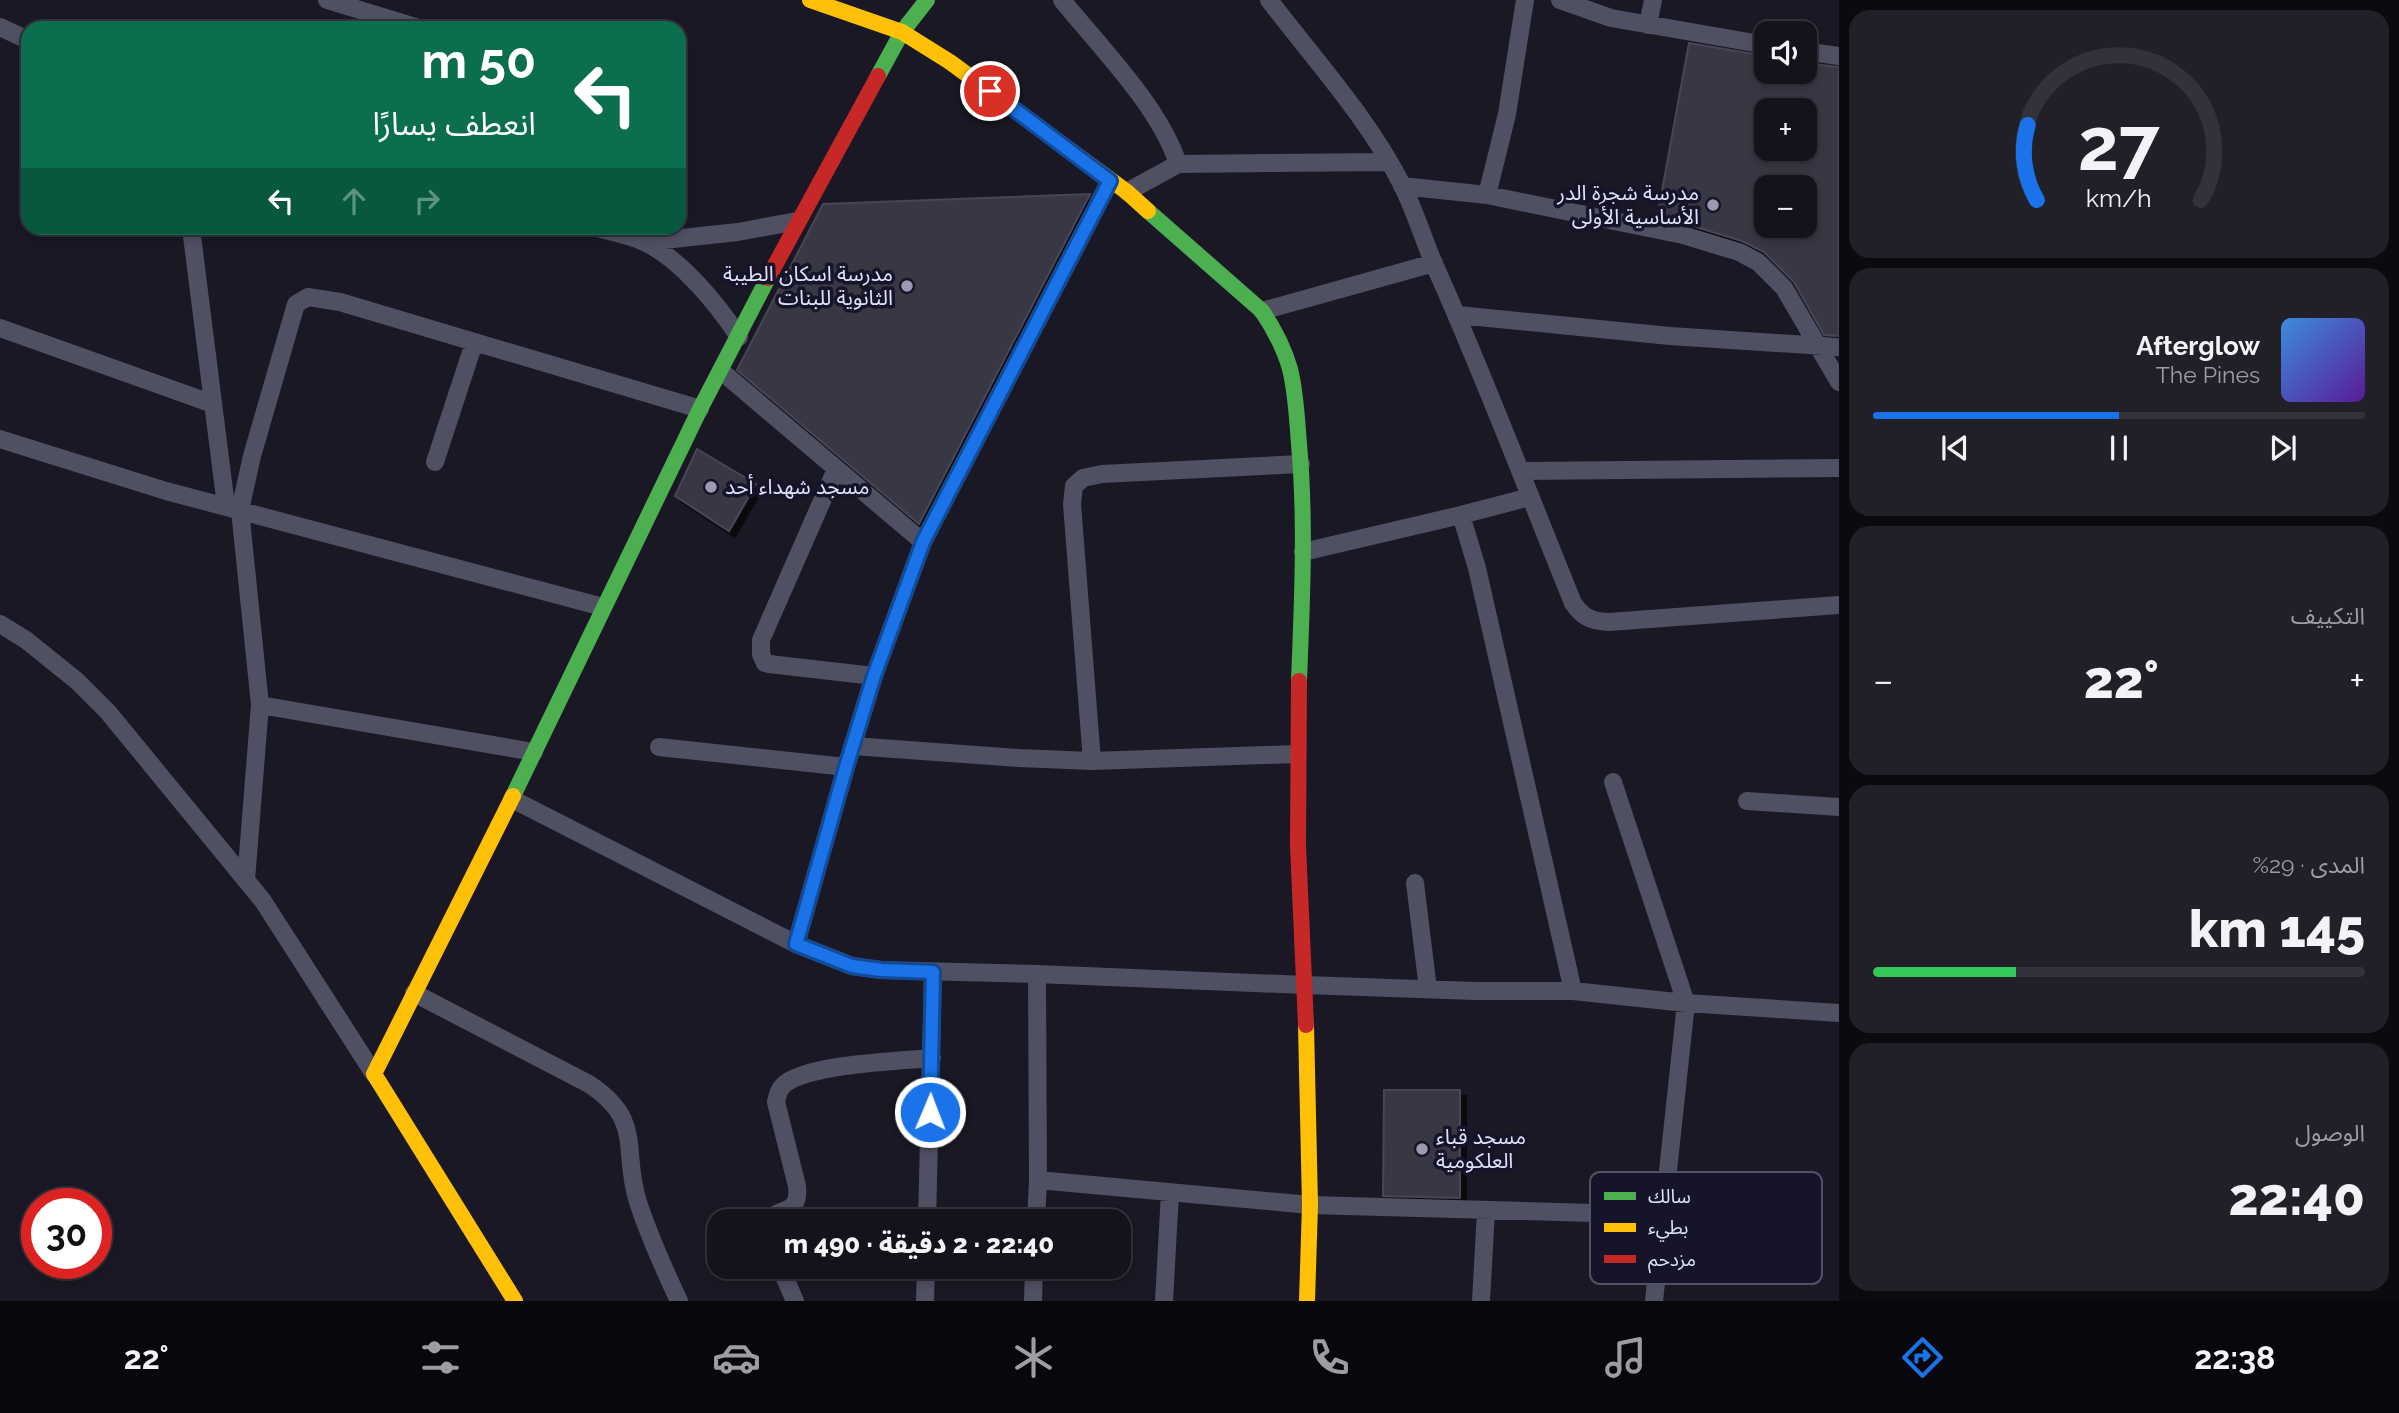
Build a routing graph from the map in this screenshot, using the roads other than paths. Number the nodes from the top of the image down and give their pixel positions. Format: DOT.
graph roads {
  1 [pos="327,0"];
  2 [pos="810,0"];
  3 [pos="927,0"];
  4 [pos="1062,0"];
  5 [pos="1269,0"];
  6 [pos="1525,0"];
  7 [pos="1560,0"];
  8 [pos="1653,0"];
  9 [pos="396,21"];
  10 [pos="1647,24"];
  11 [pos="0,27"];
  12 [pos="902,32"];
  13 [pos="21,37"];
  14 [pos="1754,43"];
  15 [pos="1817,53"];
  16 [pos="1839,56"];
  17 [pos="1388,162"];
  18 [pos="1178,164"];
  19 [pos="1110,181"];
  20 [pos="1402,186"];
  21 [pos="1128,192"];
  22 [pos="1487,195"];
  23 [pos="797,221"];
  24 [pos="192,235"];
  25 [pos="621,235"];
  26 [pos="645,242"];
  27 [pos="1434,262"];
  28 [pos="1262,311"];
  29 [pos="1458,315"];
  30 [pos="0,328"];
  31 [pos="739,337"];
  32 [pos="474,343"];
  33 [pos="1818,345"];
  34 [pos="1839,347"];
  35 [pos="721,371"];
  36 [pos="1839,382"];
  37 [pos="213,404"];
  38 [pos="700,409"];
  39 [pos="0,439"];
  40 [pos="435,462"];
  41 [pos="1301,464"];
  42 [pos="1839,468"];
  43 [pos="836,469"];
  44 [pos="1520,471"];
  45 [pos="1530,497"];
  46 [pos="233,508"];
  47 [pos="1461,514"];
  48 [pos="923,542"];
  49 [pos="1303,552"];
  50 [pos="1839,605"];
  51 [pos="603,607"];
  52 [pos="0,624"];
  53 [pos="874,676"];
  54 [pos="260,705"];
  55 [pos="853,746"];
  56 [pos="659,747"];
  57 [pos="534,752"];
  58 [pos="1297,754"];
  59 [pos="1092,761"];
  60 [pos="846,767"];
  61 [pos="1613,782"];
  62 [pos="512,799"];
  63 [pos="1747,802"];
  64 [pos="1839,807"];
  65 [pos="246,880"];
  66 [pos="1415,883"];
  67 [pos="796,944"];
  68 [pos="933,972"];
  69 [pos="1037,974"];
  70 [pos="1305,985"];
  71 [pos="1428,989"];
  72 [pos="1573,991"];
  73 [pos="414,993"];
  74 [pos="1686,1003"];
  75 [pos="1839,1013"];
  76 [pos="932,1058"];
  77 [pos="374,1074"];
  78 [pos="1668,1172"];
  79 [pos="1038,1180"];
  80 [pos="1170,1193"];
  81 [pos="1310,1205"];
  82 [pos="791,1209"];
  83 [pos="927,1209"];
  84 [pos="1037,1209"];
  85 [pos="1486,1211"];
  86 [pos="1590,1213"];
  87 [pos="785,1279"];
  88 [pos="926,1279"];
  89 [pos="1034,1279"];
  90 [pos="515,1301"];
  91 [pos="679,1301"];
  92 [pos="795,1301"];
  93 [pos="925,1301"];
  94 [pos="1033,1301"];
  95 [pos="1164,1301"];
  96 [pos="1307,1301"];
  97 [pos="1481,1301"];
  1 -- 9 [label="street"];
  2 -- 12 [label="street"];
  3 -- 12 [label="street"];
  4 -- 18 [label="street"];
  5 -- 17 [label="street"];
  6 -- 22 [label="street"];
  7 -- 10 [label="street"];
  8 -- 10 [label="street"];
  10 -- 14 [label="street"];
  11 -- 13 [label="street"];
  12 -- 19 [label="street"];
  12 -- 23 [label="street"];
  15 -- 16 [label="street"];
  17 -- 18 [label="street"];
  17 -- 20 [label="street"];
  18 -- 21 [label="street"];
  19 -- 21 [label="street"];
  19 -- 48 [label="street"];
  20 -- 22 [label="street"];
  20 -- 27 [label="street"];
  21 -- 28 [label="street"];
  22 -- 33 [label="street"];
  23 -- 26 [label="street"];
  23 -- 31 [label="street"];
  24 -- 37 [label="street"];
  25 -- 26 [label="street"];
  26 -- 31 [label="street"];
  27 -- 28 [label="street"];
  27 -- 29 [label="street"];
  28 -- 41 [label="street"];
  29 -- 33 [label="street"];
  29 -- 44 [label="street"];
  30 -- 37 [label="street"];
  31 -- 35 [label="street"];
  32 -- 38 [label="street"];
  32 -- 40 [label="street"];
  32 -- 46 [label="street"];
  33 -- 34 [label="street"];
  33 -- 36 [label="street"];
  35 -- 38 [label="street"];
  35 -- 43 [label="street"];
  37 -- 46 [label="street"];
  38 -- 51 [label="street"];
  39 -- 46 [label="street"];
  41 -- 49 [label="street"];
  41 -- 59 [label="street"];
  42 -- 44 [label="street"];
  43 -- 48 [label="street"];
  43 -- 53 [label="street"];
  44 -- 45 [label="street"];
  45 -- 47 [label="street"];
  45 -- 50 [label="street"];
  46 -- 51 [label="street"];
  46 -- 54 [label="street"];
  47 -- 49 [label="street"];
  47 -- 72 [label="street"];
  48 -- 53 [label="street"];
  49 -- 58 [label="street"];
  51 -- 57 [label="street"];
  52 -- 65 [label="street"];
  53 -- 55 [label="street"];
  54 -- 57 [label="street"];
  54 -- 65 [label="street"];
  55 -- 59 [label="street"];
  55 -- 60 [label="street"];
  56 -- 60 [label="street"];
  57 -- 62 [label="street"];
  58 -- 59 [label="street"];
  58 -- 70 [label="street"];
  60 -- 67 [label="street"];
  61 -- 74 [label="street"];
  62 -- 67 [label="street"];
  62 -- 73 [label="street"];
  63 -- 64 [label="street"];
  65 -- 77 [label="street"];
  66 -- 71 [label="street"];
  67 -- 68 [label="street"];
  68 -- 69 [label="street"];
  68 -- 76 [label="street"];
  69 -- 70 [label="street"];
  69 -- 79 [label="street"];
  70 -- 71 [label="street"];
  70 -- 81 [label="street"];
  71 -- 72 [label="street"];
  72 -- 74 [label="street"];
  73 -- 77 [label="street"];
  73 -- 91 [label="street"];
  74 -- 75 [label="street"];
  74 -- 78 [label="street"];
  76 -- 82 [label="street"];
  76 -- 83 [label="street"];
  77 -- 90 [label="street"];
  79 -- 80 [label="street"];
  79 -- 84 [label="street"];
  80 -- 81 [label="street"];
  80 -- 95 [label="street"];
  81 -- 85 [label="street"];
  81 -- 96 [label="street"];
  85 -- 86 [label="street"];
  85 -- 97 [label="street"];
  87 -- 92 [label="street"];
  88 -- 93 [label="street"];
  89 -- 94 [label="street"];
}
